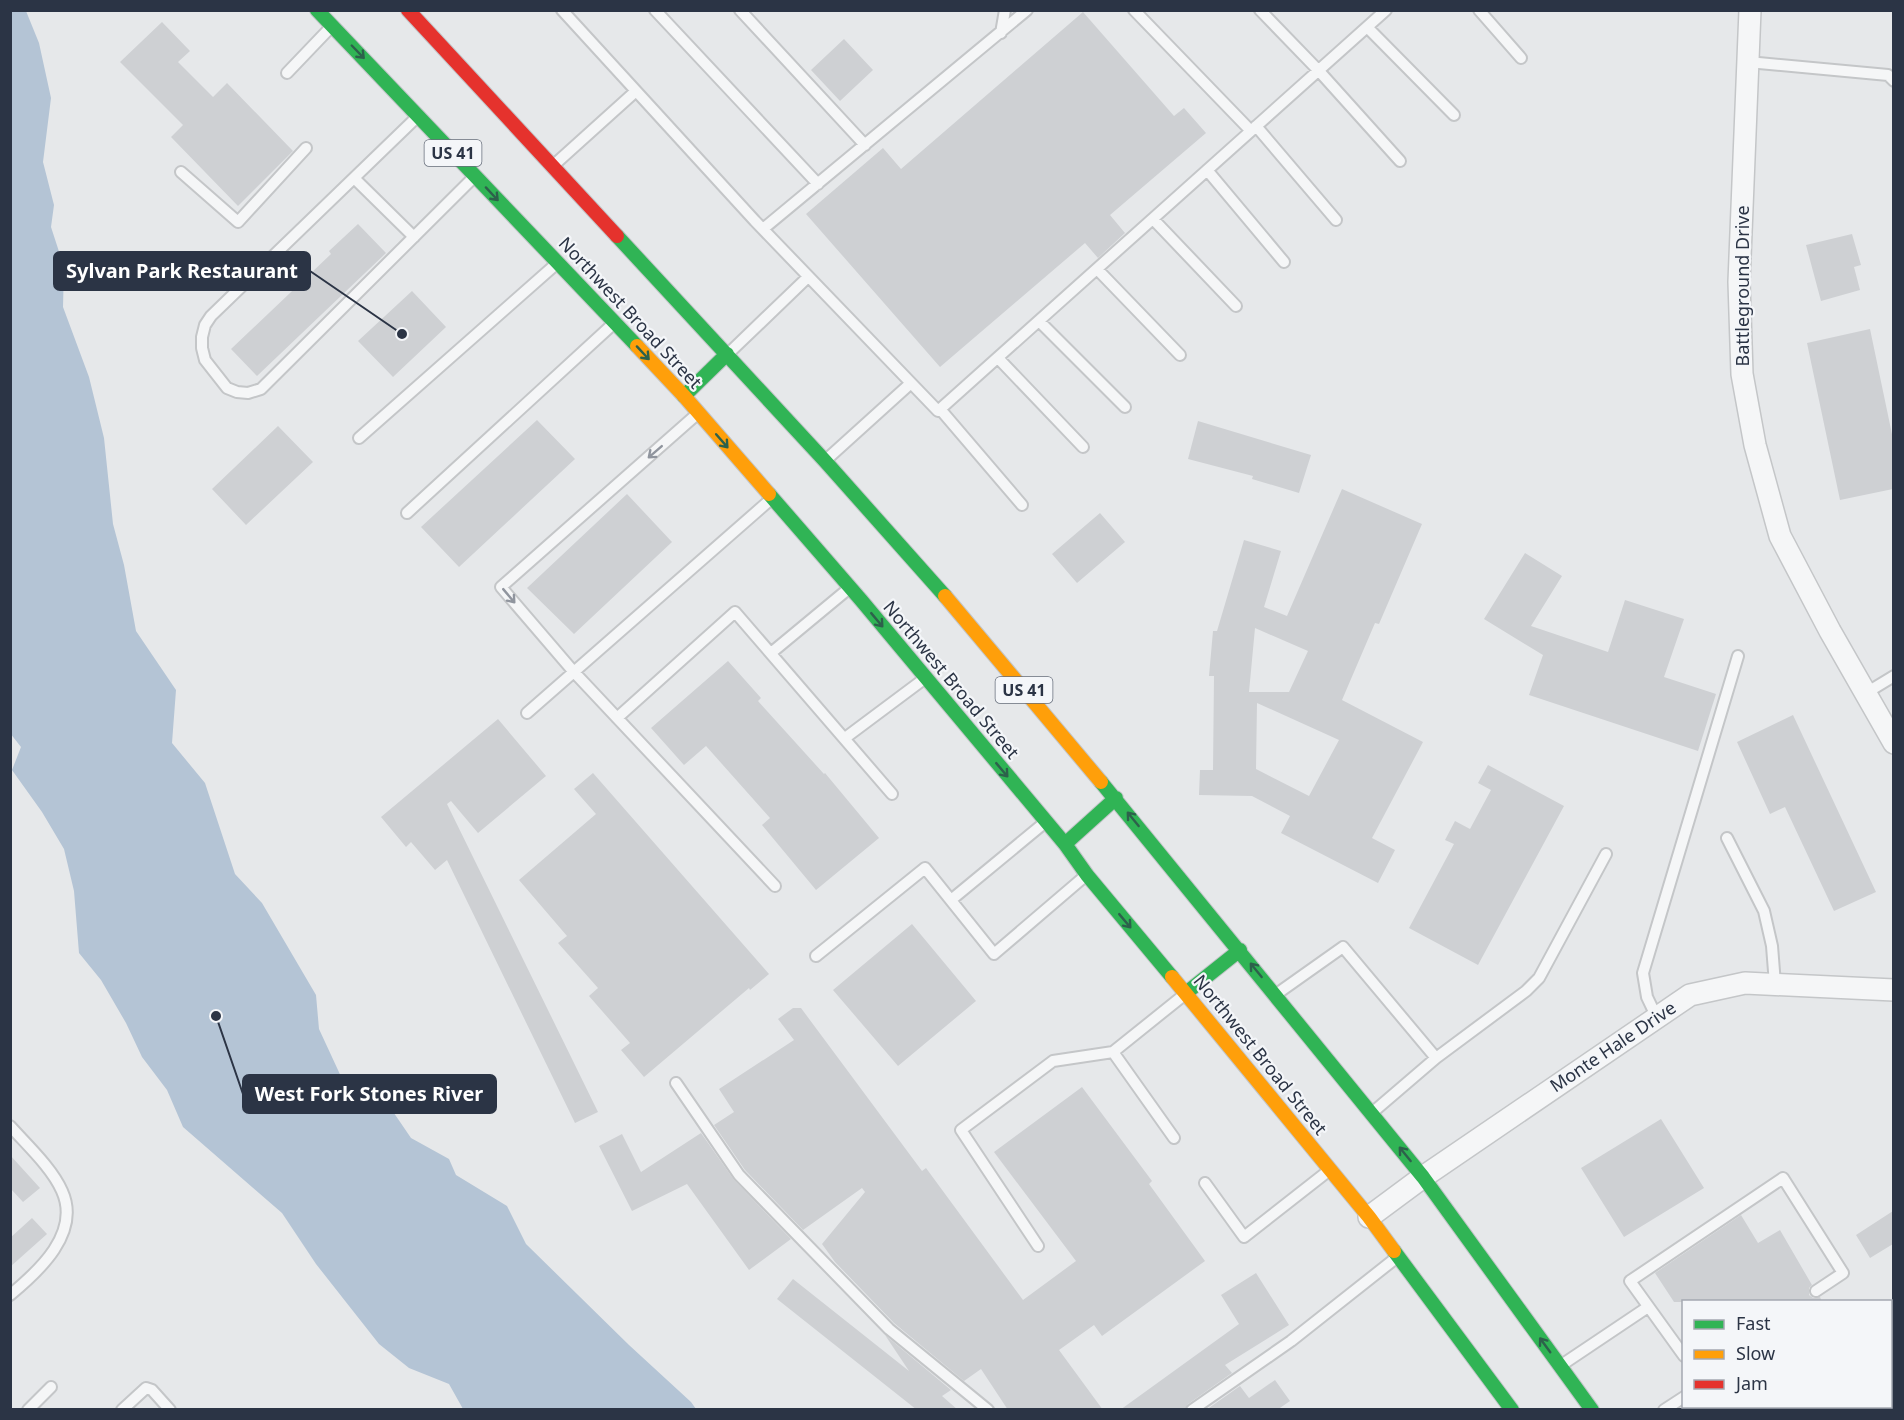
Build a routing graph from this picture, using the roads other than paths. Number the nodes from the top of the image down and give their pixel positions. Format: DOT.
graph roads {
  1 [pos="317,10"];
  2 [pos="408,10"];
  3 [pos="562,10"];
  4 [pos="655,10"];
  5 [pos="740,10"];
  6 [pos="1005,10"];
  7 [pos="1027,10"];
  8 [pos="1134,10"];
  9 [pos="1260,10"];
  10 [pos="1386,10"];
  11 [pos="1479,10"];
  12 [pos="1750,10"];
  13 [pos="337,22"];
  14 [pos="1367,27"];
  15 [pos="1001,33"];
  16 [pos="1521,58"];
  17 [pos="1748,62"];
  18 [pos="1319,71"];
  19 [pos="287,73"];
  20 [pos="1892,77"];
  21 [pos="636,91"];
  22 [pos="1454,115"];
  23 [pos="418,116"];
  24 [pos="1254,129"];
  25 [pos="865,145"];
  26 [pos="306,148"];
  27 [pos="1400,161"];
  28 [pos="553,166"];
  29 [pos="1207,171"];
  30 [pos="182,172"];
  31 [pos="475,176"];
  32 [pos="354,178"];
  33 [pos="818,184"];
  34 [pos="1154,219"];
  35 [pos="1336,220"];
  36 [pos="763,229"];
  37 [pos="414,237"];
  38 [pos="557,262"];
  39 [pos="1284,262"];
  40 [pos="1097,269"];
  41 [pos="808,277"];
  42 [pos="1236,306"];
  43 [pos="1040,321"];
  44 [pos="615,323"];
  45 [pos="727,354"];
  46 [pos="1180,355"];
  47 [pos="998,358"];
  48 [pos="911,383"];
  49 [pos="684,396"];
  50 [pos="1125,407"];
  51 [pos="940,410"];
  52 [pos="699,413"];
  53 [pos="359,438"];
  54 [pos="1083,447"];
  55 [pos="825,461"];
  56 [pos="772,498"];
  57 [pos="1022,505"];
  58 [pos="407,513"];
  59 [pos="850,588"];
  60 [pos="771,653"];
  61 [pos="1738,656"];
  62 [pos="573,671"];
  63 [pos="1893,676"];
  64 [pos="926,678"];
  65 [pos="1866,693"];
  66 [pos="527,713"];
  67 [pos="617,718"];
  68 [pos="845,738"];
  69 [pos="1893,743"];
  70 [pos="892,794"];
  71 [pos="1116,798"];
  72 [pos="1046,822"];
  73 [pos="1727,838"];
  74 [pos="1065,844"];
  75 [pos="1606,854"];
  76 [pos="1087,875"];
  77 [pos="775,886"];
  78 [pos="951,900"];
  79 [pos="1240,950"];
  80 [pos="816,956"];
  81 [pos="1775,984"];
  82 [pos="1893,990"];
  83 [pos="1186,993"];
  84 [pos="1276,995"];
  85 [pos="1657,1018"];
  86 [pos="1113,1052"];
  87 [pos="1436,1058"];
  88 [pos="676,1083"];
  89 [pos="1372,1113"];
  90 [pos="10,1125"];
  91 [pos="1174,1138"];
  92 [pos="1330,1170"];
  93 [pos="1423,1177"];
  94 [pos="1205,1183"];
  95 [pos="1369,1217"];
  96 [pos="1038,1245"];
  97 [pos="1399,1256"];
  98 [pos="1816,1290"];
  99 [pos="10,1295"];
  100 [pos="1648,1307"];
  101 [pos="1682,1355"];
  102 [pos="1560,1366"];
  103 [pos="51,1387"];
  104 [pos="1682,1398"];
  105 [pos="28,1410"];
  106 [pos="122,1410"];
  107 [pos="170,1410"];
  108 [pos="988,1410"];
  109 [pos="1192,1410"];
  110 [pos="1512,1410"];
  111 [pos="1592,1410"];
  112 [pos="1664,1410"];
  1 -- 13 [label="main road, Northwest Broad Street / US 41"];
  2 -- 28 [label="main road, US 41"];
  3 -- 21 [label="lane"];
  4 -- 33 [label="lane"];
  5 -- 25 [label="lane"];
  6 -- 15 [label="lane"];
  7 -- 15 [label="lane"];
  8 -- 24 [label="lane"];
  9 -- 18 [label="lane"];
  10 -- 14 [label="lane"];
  11 -- 16 [label="lane"];
  12 -- 17 [label="street, Battleground Drive"];
  13 -- 19 [label="lane"];
  13 -- 23 [label="main road, Northwest Broad Street / US 41, one-way"];
  14 -- 18 [label="lane"];
  14 -- 22 [label="lane"];
  15 -- 25 [label="lane"];
  17 -- 20 [label="lane"];
  17 -- 65 [label="street, Battleground Drive"];
  18 -- 24 [label="lane"];
  18 -- 27 [label="lane"];
  21 -- 28 [label="lane"];
  21 -- 36 [label="lane"];
  23 -- 31 [label="main road, Northwest Broad Street / US 41"];
  23 -- 32 [label="lane"];
  24 -- 29 [label="lane"];
  24 -- 35 [label="lane"];
  25 -- 33 [label="lane"];
  26 -- 30 [label="lane"];
  28 -- 45 [label="main road, US 41"];
  29 -- 34 [label="lane"];
  29 -- 39 [label="lane"];
  31 -- 37 [label="lane"];
  31 -- 38 [label="main road, Northwest Broad Street / US 41, one-way"];
  32 -- 37 [label="lane"];
  32 -- 37 [label="lane"];
  33 -- 36 [label="lane"];
  34 -- 40 [label="lane"];
  34 -- 42 [label="lane"];
  36 -- 41 [label="lane"];
  38 -- 44 [label="main road, Northwest Broad Street / US 41"];
  38 -- 53 [label="lane"];
  40 -- 43 [label="lane"];
  40 -- 46 [label="lane"];
  41 -- 45 [label="lane"];
  41 -- 48 [label="lane"];
  43 -- 47 [label="lane"];
  43 -- 50 [label="lane"];
  44 -- 49 [label="main road, Northwest Broad Street / US 41, one-way"];
  44 -- 58 [label="lane"];
  45 -- 49 [label="main road"];
  45 -- 55 [label="main road, US 41"];
  47 -- 51 [label="lane"];
  47 -- 54 [label="lane"];
  48 -- 51 [label="lane"];
  48 -- 55 [label="lane"];
  49 -- 52 [label="main road, Northwest Broad Street / US 41"];
  51 -- 57 [label="lane"];
  52 -- 56 [label="main road, Northwest Broad Street / US 41, one-way"];
  52 -- 62 [label="lane, one-way"];
  55 -- 71 [label="main road, US 41"];
  56 -- 59 [label="main road, Northwest Broad Street / US 41"];
  56 -- 62 [label="lane"];
  59 -- 60 [label="lane"];
  59 -- 64 [label="main road, Northwest Broad Street / US 41, one-way"];
  60 -- 67 [label="lane"];
  60 -- 68 [label="lane"];
  61 -- 85 [label="lane"];
  62 -- 66 [label="lane"];
  62 -- 67 [label="lane"];
  63 -- 65 [label="lane"];
  64 -- 68 [label="lane"];
  64 -- 72 [label="main road, Northwest Broad Street / US 41, one-way"];
  65 -- 69 [label="street, Battleground Drive"];
  67 -- 77 [label="lane"];
  68 -- 70 [label="lane"];
  71 -- 74 [label="main road"];
  79 -- 71 [label="main road, US 41, one-way"];
  72 -- 74 [label="main road, Northwest Broad Street / US 41"];
  72 -- 78 [label="lane"];
  73 -- 81 [label="lane"];
  74 -- 76 [label="main road, Northwest Broad Street / US 41"];
  75 -- 87 [label="lane"];
  76 -- 78 [label="lane"];
  76 -- 83 [label="main road, Northwest Broad Street / US 41, one-way"];
  78 -- 80 [label="lane"];
  79 -- 83 [label="main road"];
  84 -- 79 [label="main road, US 41, one-way"];
  81 -- 82 [label="street, Monte Hale Drive"];
  81 -- 85 [label="street, Monte Hale Drive"];
  83 -- 86 [label="lane"];
  83 -- 92 [label="main road, Northwest Broad Street / US 41"];
  84 -- 87 [label="lane"];
  84 -- 89 [label="main road, US 41"];
  85 -- 93 [label="street, Monte Hale Drive"];
  86 -- 91 [label="lane"];
  86 -- 96 [label="lane"];
  87 -- 89 [label="lane"];
  88 -- 108 [label="lane"];
  93 -- 89 [label="main road, US 41, one-way"];
  90 -- 99 [label="lane"];
  92 -- 94 [label="lane"];
  92 -- 95 [label="main road, Northwest Broad Street / US 41"];
  93 -- 95 [label="street, Monte Hale Drive"];
  102 -- 93 [label="main road, US 41, one-way"];
  95 -- 97 [label="main road, Northwest Broad Street / US 41"];
  97 -- 109 [label="lane"];
  97 -- 110 [label="main road, Northwest Broad Street / US 41"];
  98 -- 100 [label="lane"];
  100 -- 101 [label="lane"];
  100 -- 102 [label="lane"];
  102 -- 111 [label="main road, US 41"];
  103 -- 105 [label="lane"];
  104 -- 112 [label="lane"];
  106 -- 107 [label="lane"];
}
